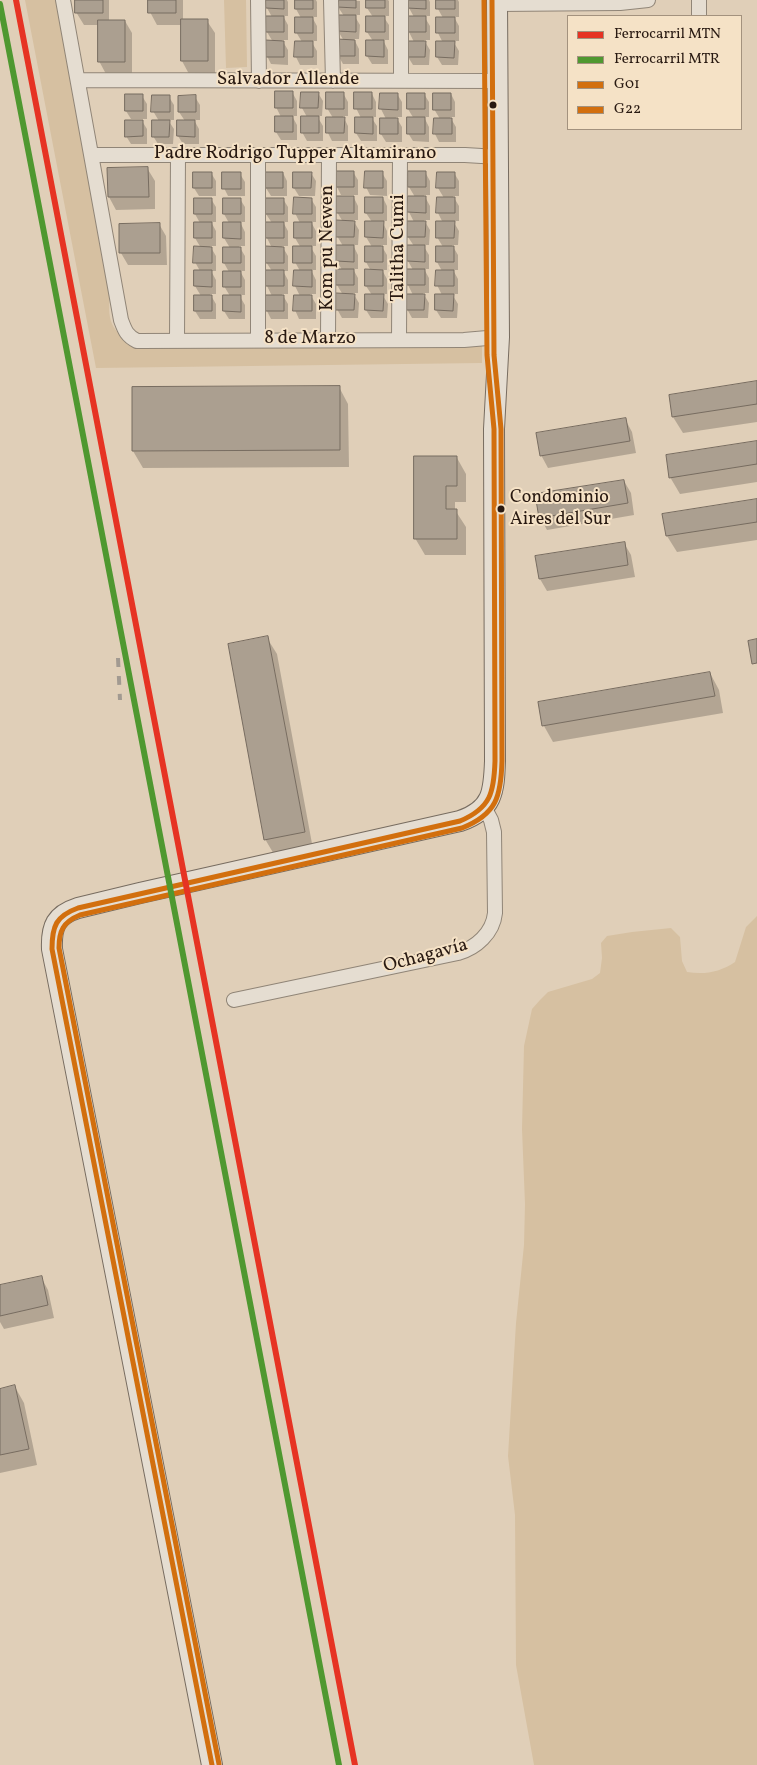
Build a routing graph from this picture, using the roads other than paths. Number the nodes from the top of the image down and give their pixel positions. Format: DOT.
graph roads {
  1 [pos="63,0"];
  2 [pos="258,0"];
  3 [pos="331,0"];
  4 [pos="401,0"];
  5 [pos="648,0"];
  6 [pos="699,0"];
  7 [pos="493,1"];
  8 [pos="699,15"];
  9 [pos="79,80"];
  10 [pos="259,81"];
  11 [pos="333,81"];
  12 [pos="401,81"];
  13 [pos="491,81"];
  14 [pos="92,155"];
  15 [pos="178,155"];
  16 [pos="258,155"];
  17 [pos="329,155"];
  18 [pos="400,155"];
  19 [pos="492,157"];
  20 [pos="493,338"];
  21 [pos="177,340"];
  22 [pos="258,340"];
  23 [pos="328,340"];
  24 [pos="399,340"];
  25 [pos="484,807"];
  26 [pos="234,1000"];
  27 [pos="212,1765"];
  1 -- 9 [label="street"];
  2 -- 10 [label="street"];
  3 -- 11 [label="street"];
  4 -- 12 [label="street"];
  5 -- 7 [label="street"];
  6 -- 8 [label="street"];
  7 -- 13 [label="main road"];
  9 -- 10 [label="street, Salvador Allende"];
  9 -- 14 [label="street"];
  10 -- 11 [label="street, Salvador Allende"];
  11 -- 12 [label="street, Salvador Allende"];
  12 -- 13 [label="street, Salvador Allende"];
  13 -- 19 [label="main road"];
  14 -- 15 [label="street, Padre Rodrigo Tupper Altamirano"];
  14 -- 21 [label="street, 8 de Marzo"];
  15 -- 16 [label="street, Padre Rodrigo Tupper Altamirano"];
  15 -- 21 [label="street"];
  16 -- 17 [label="street, Padre Rodrigo Tupper Altamirano"];
  16 -- 22 [label="street"];
  17 -- 18 [label="street, Padre Rodrigo Tupper Altamirano"];
  17 -- 23 [label="street, Kom pu Newen"];
  18 -- 19 [label="street, Padre Rodrigo Tupper Altamirano"];
  18 -- 24 [label="street, Talitha Cumi"];
  19 -- 20 [label="main road"];
  20 -- 24 [label="street, 8 de Marzo"];
  20 -- 25 [label="main road"];
  21 -- 22 [label="street, 8 de Marzo"];
  22 -- 23 [label="street, 8 de Marzo"];
  23 -- 24 [label="street, 8 de Marzo"];
  25 -- 26 [label="street, Ochagavía"];
  25 -- 27 [label="main road"];
}
